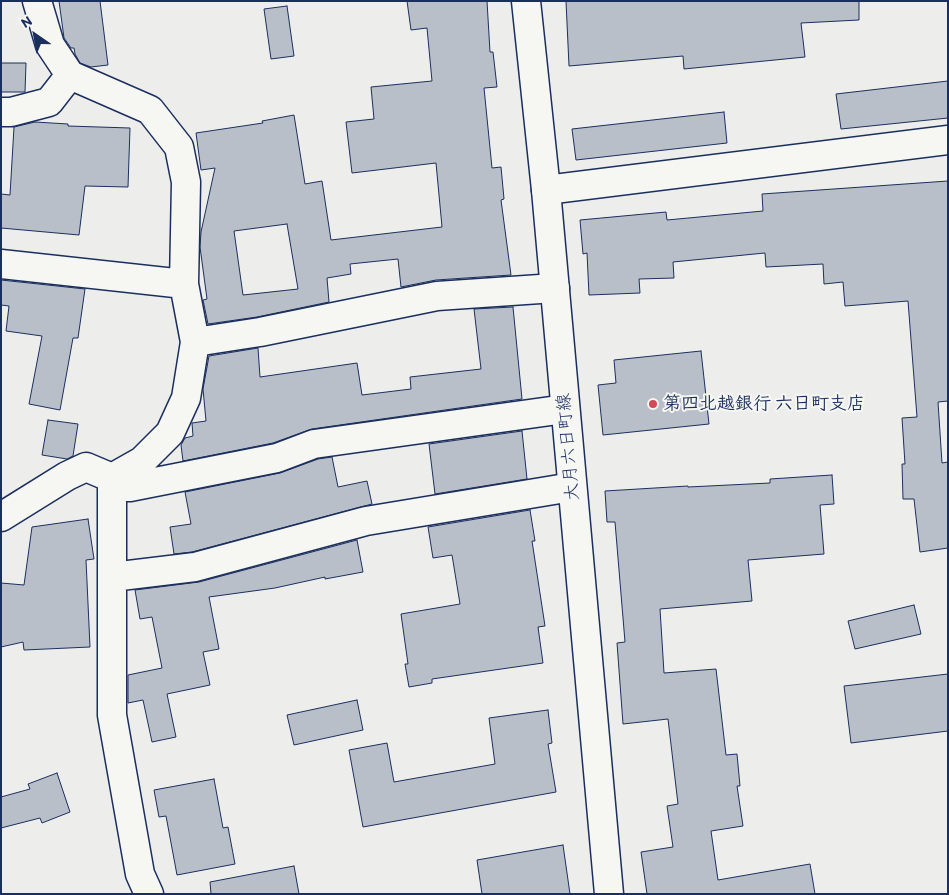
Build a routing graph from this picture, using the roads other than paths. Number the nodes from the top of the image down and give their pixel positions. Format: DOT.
graph roads {
  1 [pos="37,1"];
  2 [pos="526,1"];
  3 [pos="70,75"];
  4 [pos="1,112"];
  5 [pos="948,140"];
  6 [pos="546,190"];
  7 [pos="1,264"];
  8 [pos="184,284"];
  9 [pos="555,288"];
  10 [pos="195,342"];
  11 [pos="566,409"];
  12 [pos="112,482"];
  13 [pos="572,487"];
  14 [pos="1,517"];
  15 [pos="112,577"];
  16 [pos="149,894"];
  17 [pos="610,894"];
  1 -- 3 [label="street"];
  2 -- 6 [label="street, 大月六日町線"];
  3 -- 4 [label="street"];
  3 -- 8 [label="street"];
  5 -- 6 [label="street"];
  6 -- 9 [label="street, 大月六日町線"];
  7 -- 8 [label="street"];
  8 -- 10 [label="street"];
  9 -- 10 [label="street"];
  9 -- 11 [label="street, 大月六日町線"];
  10 -- 12 [label="street"];
  11 -- 12 [label="street"];
  11 -- 13 [label="street, 大月六日町線"];
  12 -- 14 [label="street"];
  12 -- 15 [label="street"];
  13 -- 15 [label="street"];
  13 -- 17 [label="street, 大月六日町線"];
  15 -- 16 [label="street"];
}
